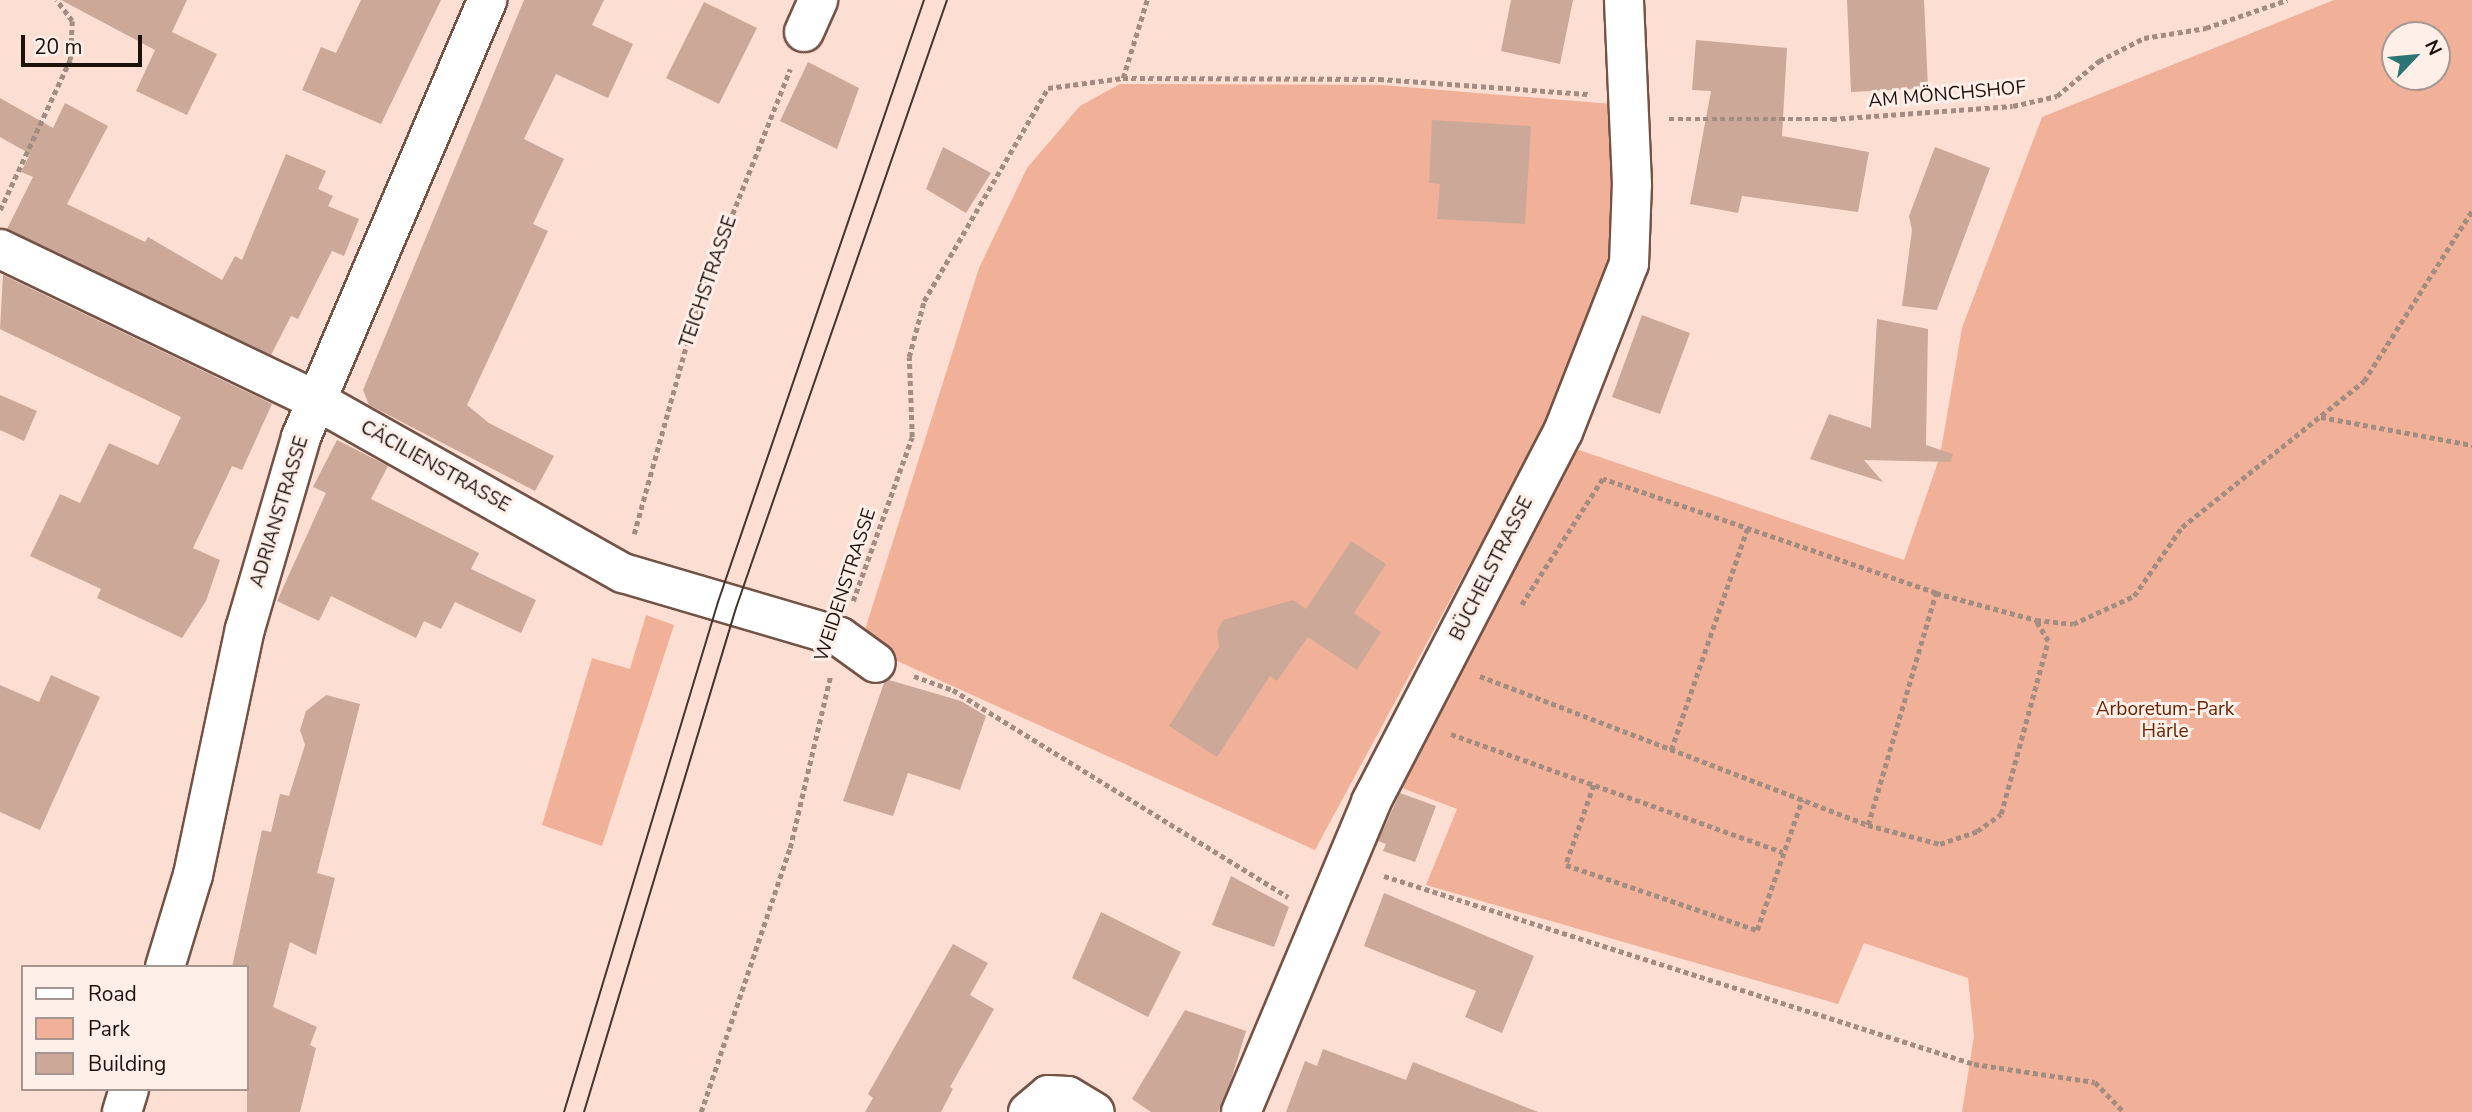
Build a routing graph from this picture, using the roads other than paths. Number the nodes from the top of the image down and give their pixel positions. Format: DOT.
graph roads {
  1 [pos="487,0"];
  2 [pos="1624,0"];
  3 [pos="0,249"];
  4 [pos="319,402"];
  5 [pos="876,663"];
  6 [pos="166,965"];
  7 [pos="128,1091"];
  8 [pos="122,1112"];
  9 [pos="1028,1112"];
  10 [pos="1095,1112"];
  11 [pos="1241,1112"];
  1 -- 4 [label="street, ADRIANSTRASSE"];
  2 -- 11 [label="street, BÜCHELSTRASSE"];
  3 -- 4 [label="street, CÄCILIENSTRASSE"];
  4 -- 5 [label="street, CÄCILIENSTRASSE"];
  4 -- 6 [label="street, ADRIANSTRASSE"];
  7 -- 8 [label="street"];
  9 -- 10 [label="street"];
}
